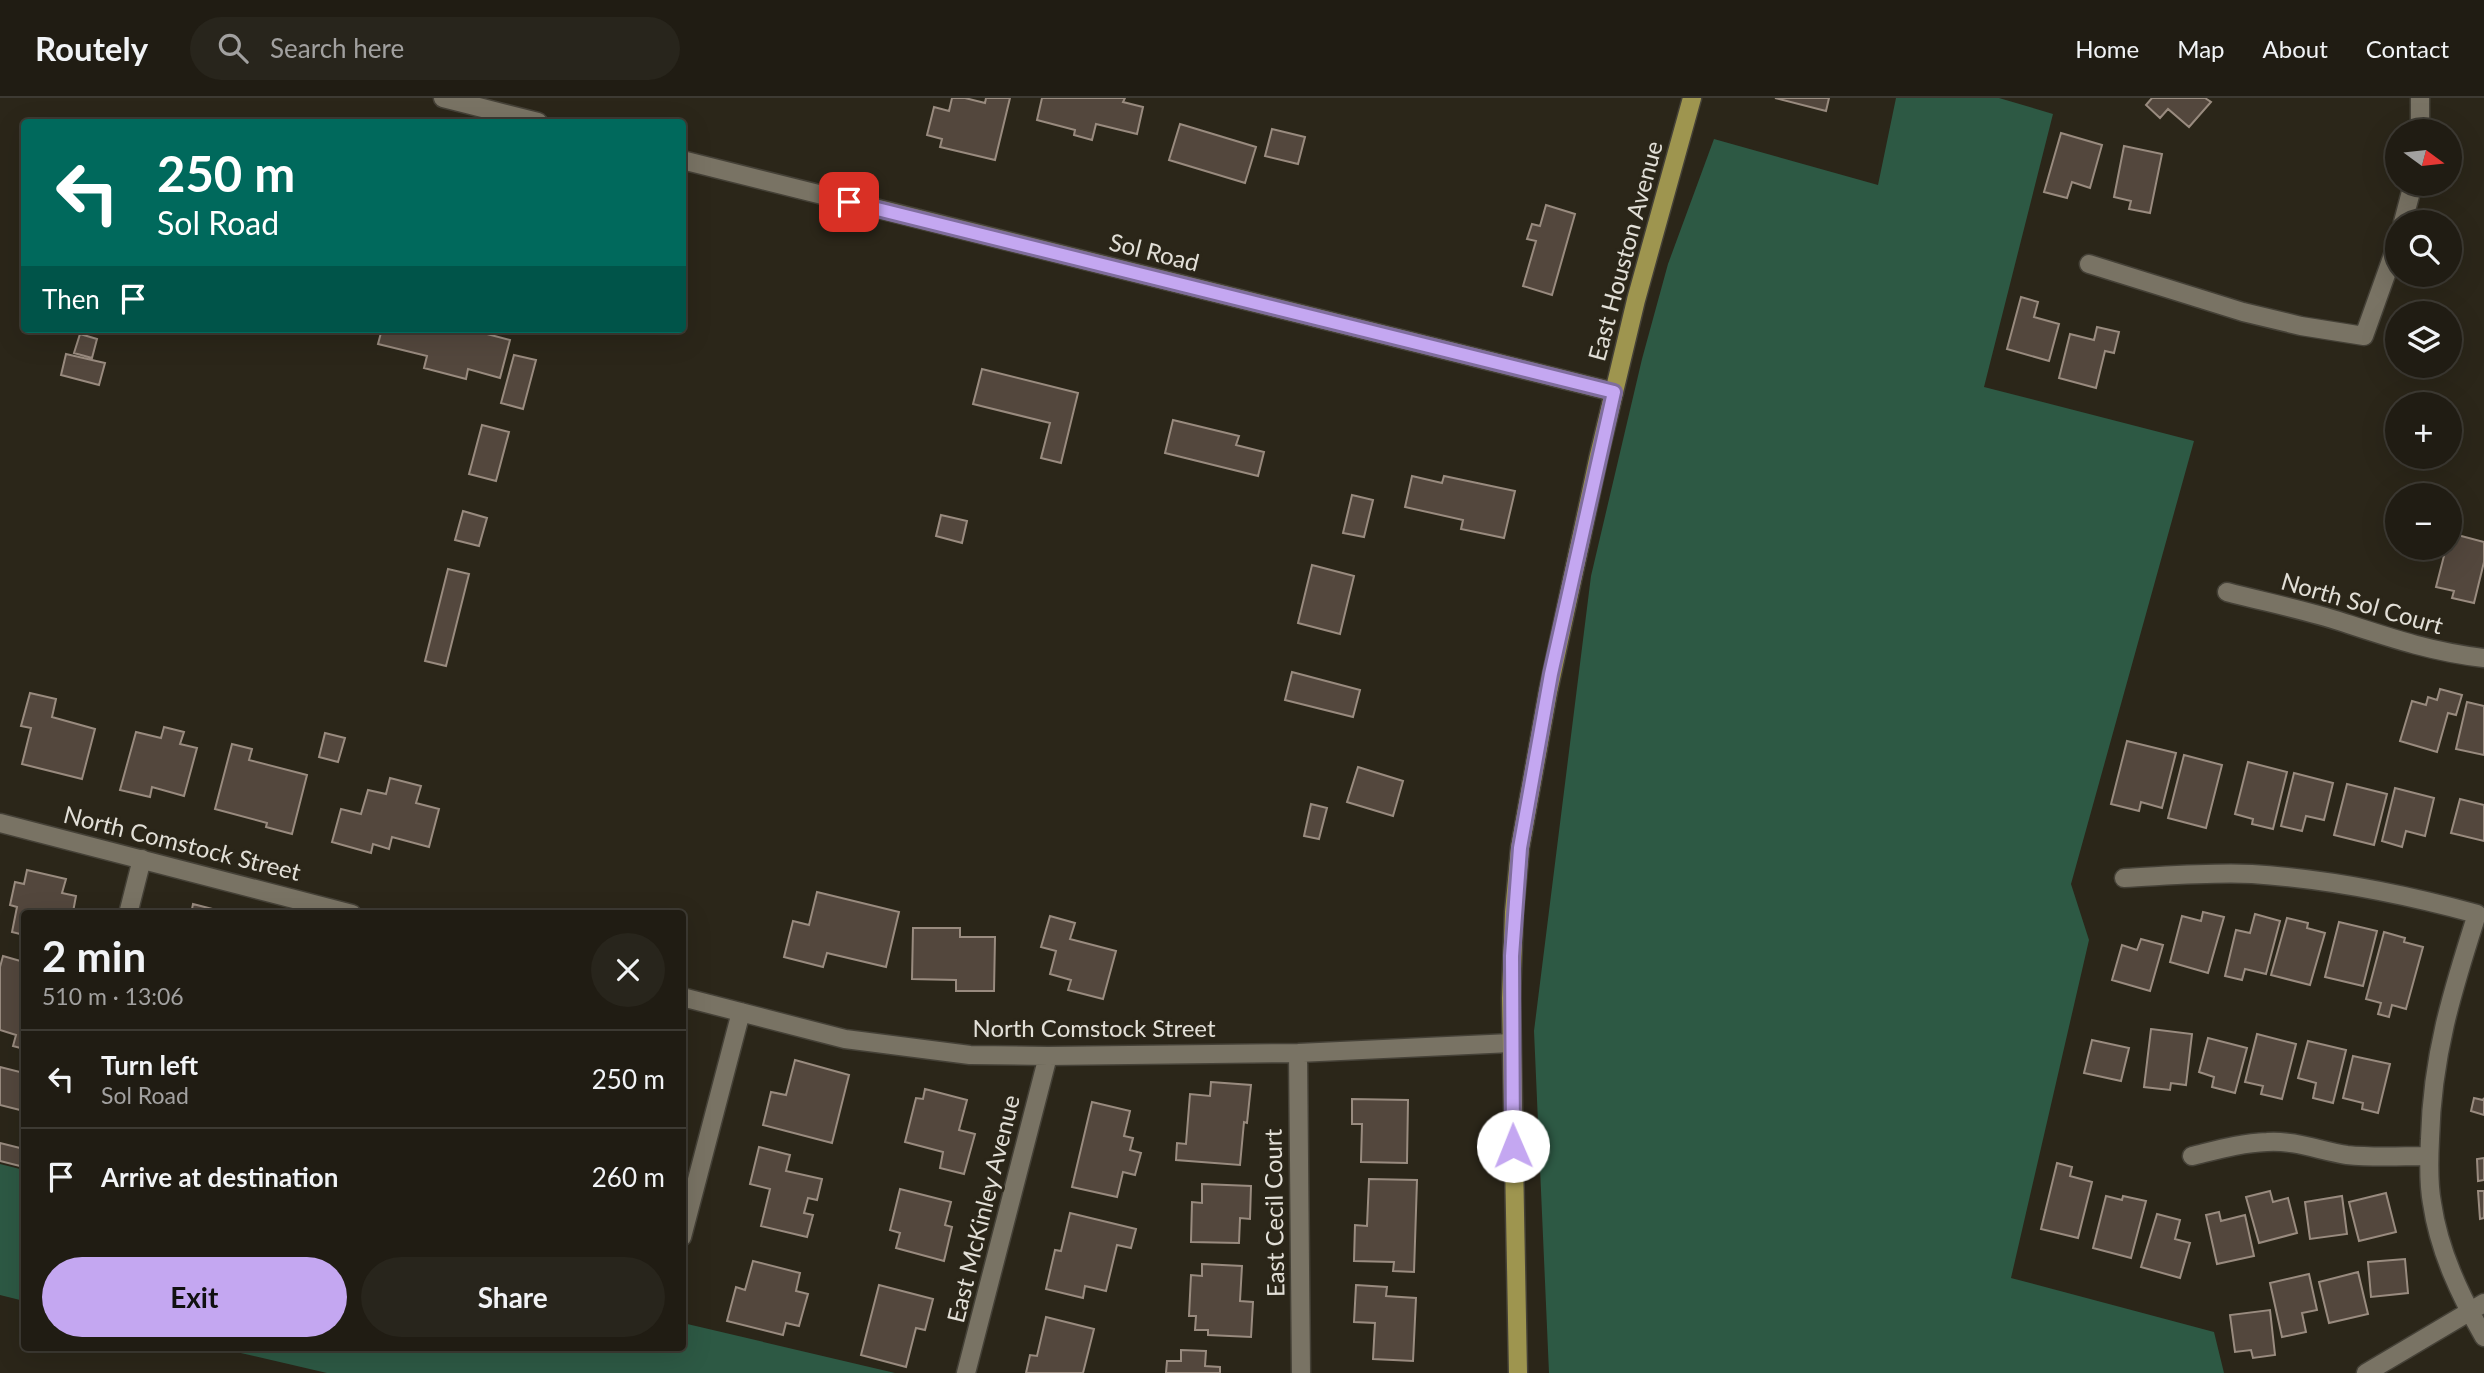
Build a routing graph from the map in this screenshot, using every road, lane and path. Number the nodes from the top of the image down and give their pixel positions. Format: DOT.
graph roads {
  1 [pos="443,98"];
  2 [pos="1692,98"];
  3 [pos="2420,98"];
  4 [pos="526,119"];
  5 [pos="2420,119"];
  6 [pos="686,161"];
  7 [pos="2089,264"];
  8 [pos="2385,278"];
  9 [pos="1614,392"];
  10 [pos="2227,592"];
  11 [pos="2484,658"];
  12 [pos="0,823"];
  13 [pos="142,859"];
  14 [pos="2124,878"];
  15 [pos="129,910"];
  16 [pos="337,910"];
  17 [pos="686,998"];
  18 [pos="741,1012"];
  19 [pos="1511,1043"];
  20 [pos="1298,1053"];
  21 [pos="1048,1056"];
  22 [pos="2192,1156"];
  23 [pos="2429,1156"];
  24 [pos="686,1222"];
  25 [pos="2476,1307"];
  26 [pos="2484,1337"];
  27 [pos="967,1373"];
  28 [pos="1301,1373"];
  29 [pos="1518,1373"];
  30 [pos="2366,1373"];
  1 -- 4 [label="street"];
  2 -- 9 [label="main road, East Houston Avenue"];
  3 -- 5 [label="street"];
  6 -- 9 [label="street, Sol Road"];
  7 -- 8 [label="street"];
  9 -- 19 [label="main road, East Houston Avenue"];
  10 -- 11 [label="street, North Sol Court"];
  12 -- 13 [label="street, North Comstock Street"];
  13 -- 15 [label="street"];
  13 -- 16 [label="street, North Comstock Street"];
  14 -- 23 [label="street"];
  17 -- 18 [label="street, North Comstock Street"];
  18 -- 21 [label="street, North Comstock Street"];
  18 -- 24 [label="street"];
  19 -- 20 [label="street, North Comstock Street"];
  19 -- 29 [label="main road, East Houston Avenue"];
  20 -- 21 [label="street, North Comstock Street"];
  20 -- 28 [label="street, East Cecil Court"];
  21 -- 27 [label="street, East McKinley Avenue"];
  22 -- 23 [label="street"];
  23 -- 25 [label="street"];
  25 -- 26 [label="street"];
  25 -- 30 [label="street"];
}
